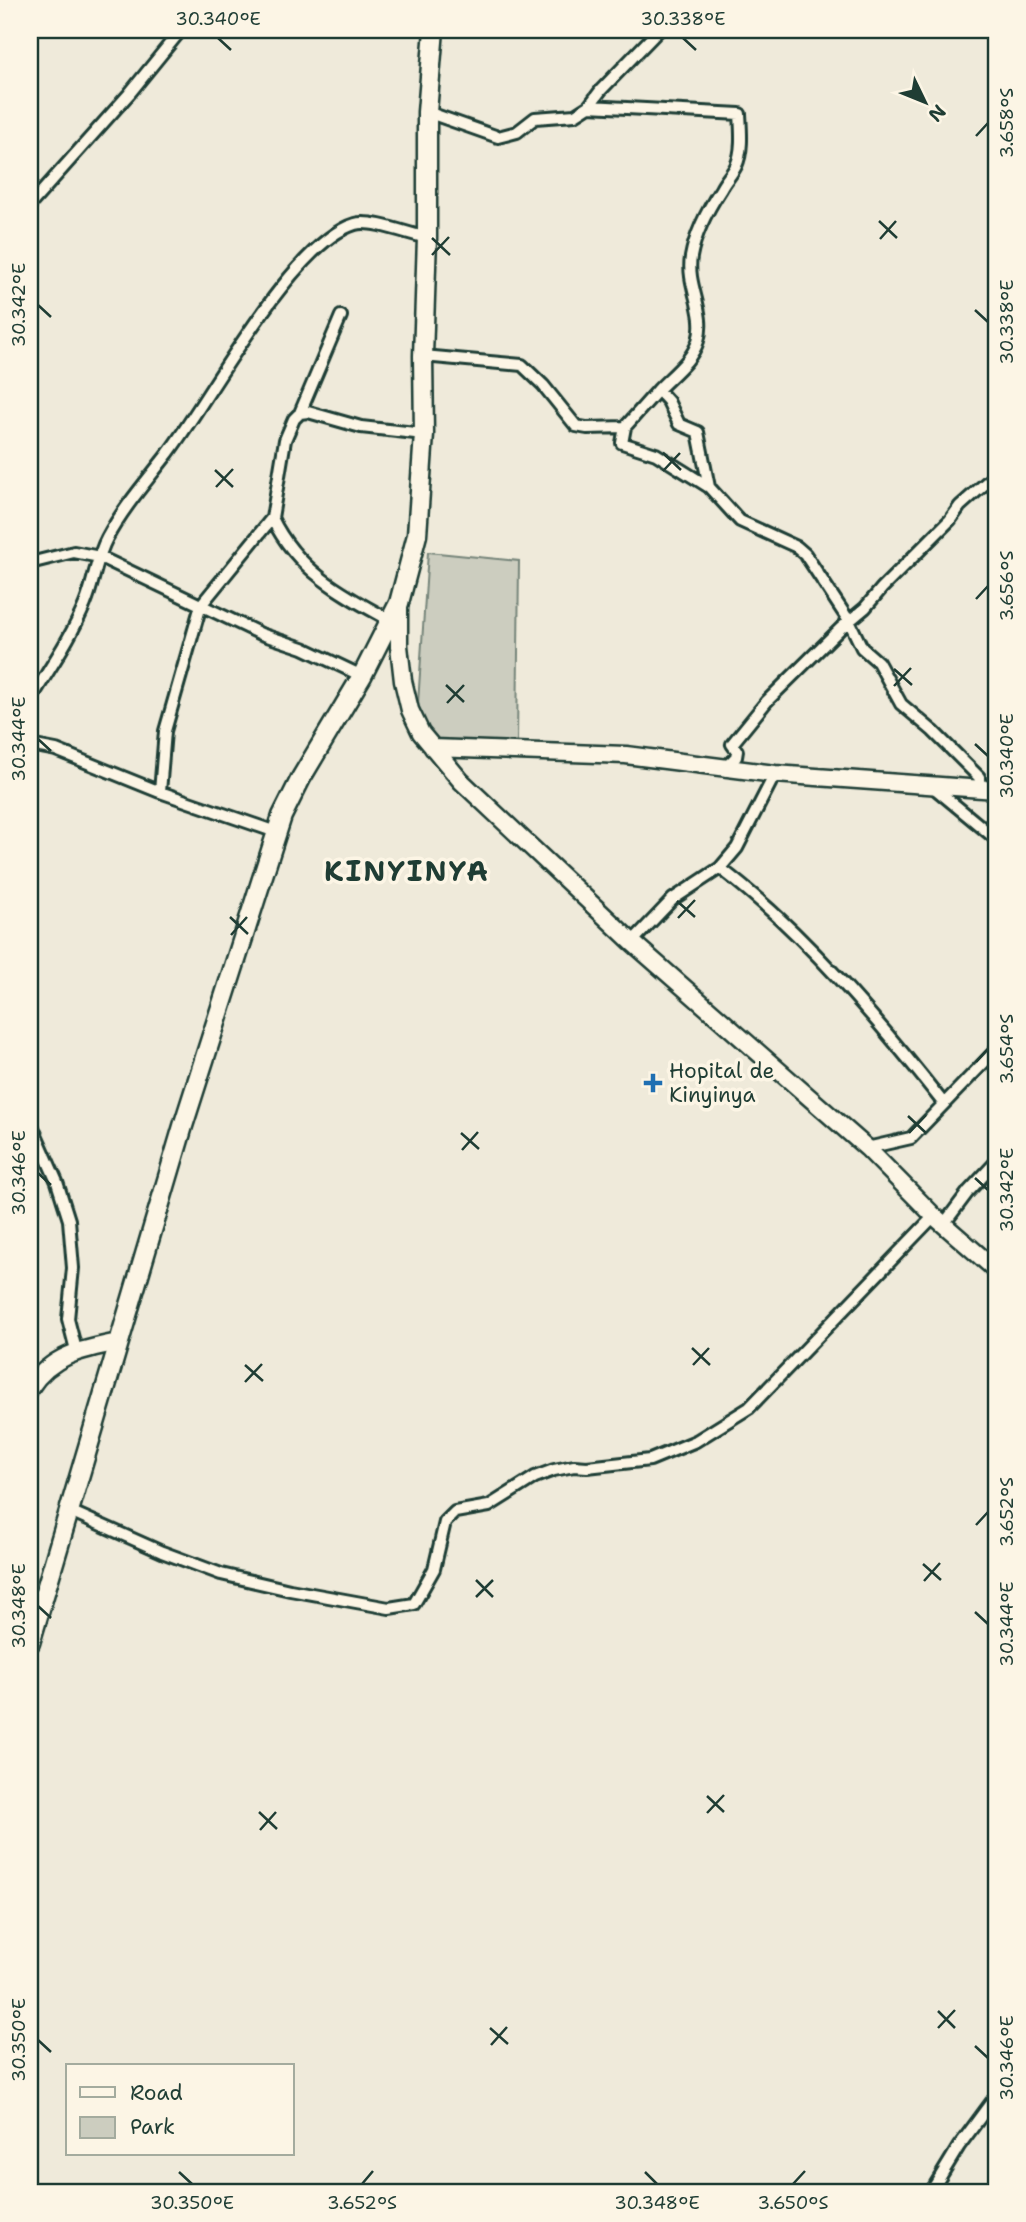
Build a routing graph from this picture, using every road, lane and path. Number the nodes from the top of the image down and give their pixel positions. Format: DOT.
graph roads {
  1 [pos="181,30"];
  2 [pos="434,30"];
  3 [pos="660,30"];
  4 [pos="589,106"];
  5 [pos="427,112"];
  6 [pos="30,205"];
  7 [pos="427,239"];
  8 [pos="341,316"];
  9 [pos="423,356"];
  10 [pos="658,390"];
  11 [pos="300,412"];
  12 [pos="625,427"];
  13 [pos="424,434"];
  14 [pos="996,474"];
  15 [pos="709,486"];
  16 [pos="272,518"];
  17 [pos="100,557"];
  18 [pos="30,563"];
  19 [pos="399,603"];
  20 [pos="201,605"];
  21 [pos="390,620"];
  22 [pos="849,621"];
  23 [pos="362,676"];
  24 [pos="30,701"];
  25 [pos="30,745"];
  26 [pos="433,748"];
  27 [pos="725,768"];
  28 [pos="775,774"];
  29 [pos="932,786"];
  30 [pos="990,790"];
  31 [pos="160,792"];
  32 [pos="276,832"];
  33 [pos="996,839"];
  34 [pos="720,868"];
  35 [pos="632,942"];
  36 [pos="996,1050"];
  37 [pos="944,1104"];
  38 [pos="30,1121"];
  39 [pos="867,1148"];
  40 [pos="996,1162"];
  41 [pos="939,1220"];
  42 [pos="996,1270"];
  43 [pos="118,1342"];
  44 [pos="76,1350"];
  45 [pos="30,1388"];
  46 [pos="70,1511"];
  47 [pos="30,1643"];
  48 [pos="996,2096"];
  49 [pos="931,2192"];
  1 -- 6 [label="street"];
  2 -- 5 [label="main road"];
  3 -- 4 [label="street"];
  4 -- 5 [label="street"];
  4 -- 10 [label="street"];
  5 -- 7 [label="main road"];
  7 -- 9 [label="main road"];
  7 -- 17 [label="street"];
  8 -- 11 [label="street"];
  9 -- 12 [label="street"];
  9 -- 13 [label="main road"];
  10 -- 12 [label="street"];
  10 -- 15 [label="street"];
  11 -- 13 [label="street"];
  11 -- 16 [label="street"];
  12 -- 15 [label="street"];
  13 -- 19 [label="main road"];
  14 -- 22 [label="street"];
  15 -- 22 [label="street"];
  16 -- 20 [label="street"];
  16 -- 21 [label="street"];
  17 -- 18 [label="street"];
  17 -- 20 [label="street"];
  17 -- 24 [label="street"];
  19 -- 21 [label="main road"];
  19 -- 26 [label="main road"];
  20 -- 23 [label="street"];
  20 -- 31 [label="street"];
  21 -- 23 [label="main road"];
  22 -- 27 [label="street"];
  22 -- 30 [label="street"];
  23 -- 32 [label="main road"];
  25 -- 31 [label="street"];
  26 -- 27 [label="main road"];
  26 -- 35 [label="main road"];
  27 -- 28 [label="main road"];
  28 -- 29 [label="main road"];
  28 -- 34 [label="street"];
  29 -- 30 [label="main road"];
  29 -- 33 [label="street"];
  31 -- 32 [label="street"];
  32 -- 43 [label="main road"];
  34 -- 35 [label="street"];
  34 -- 37 [label="street"];
  35 -- 39 [label="main road"];
  36 -- 37 [label="street"];
  37 -- 39 [label="street"];
  38 -- 44 [label="street"];
  39 -- 41 [label="main road"];
  40 -- 41 [label="street"];
  41 -- 42 [label="main road"];
  41 -- 46 [label="street"];
  43 -- 44 [label="main road"];
  43 -- 46 [label="main road"];
  44 -- 45 [label="main road"];
  46 -- 47 [label="main road"];
  48 -- 49 [label="street"];
}
